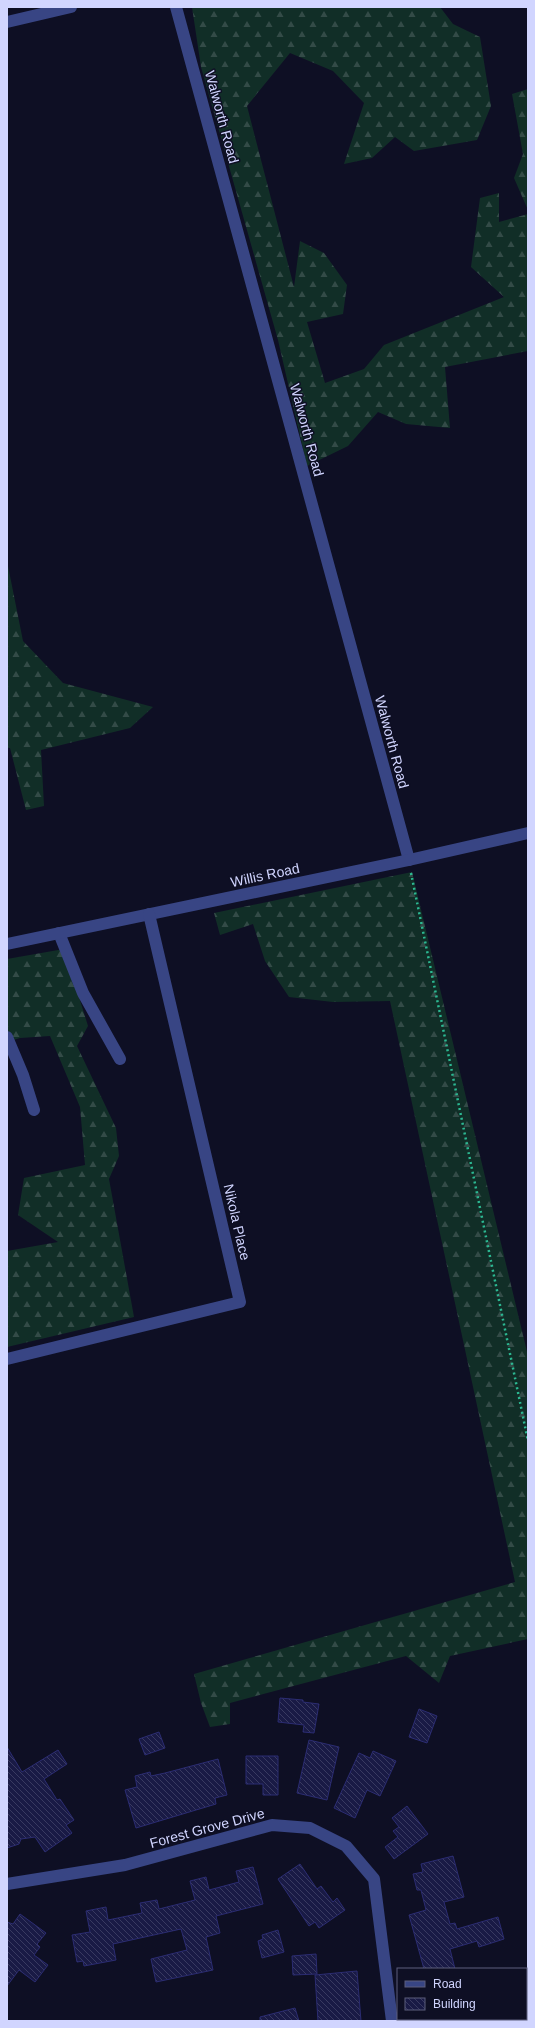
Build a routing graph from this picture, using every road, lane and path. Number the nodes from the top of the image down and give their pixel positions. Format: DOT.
graph roads {
  1 [pos="71,7"];
  2 [pos="176,7"];
  3 [pos="7,22"];
  4 [pos="528,833"];
  5 [pos="409,860"];
  6 [pos="149,914"];
  7 [pos="59,933"];
  8 [pos="7,944"];
  9 [pos="7,1037"];
  10 [pos="120,1059"];
  11 [pos="34,1110"];
  12 [pos="7,1359"];
  13 [pos="528,1440"];
  14 [pos="7,1884"];
  15 [pos="392,2021"];
  1 -- 3 [label="street"];
  2 -- 5 [label="street, Walworth Road"];
  4 -- 5 [label="street, Willis Road"];
  5 -- 6 [label="street, Willis Road"];
  5 -- 13 [label="path"];
  6 -- 7 [label="street, Willis Road"];
  6 -- 12 [label="street, Nikola Place"];
  7 -- 8 [label="street, Willis Road"];
  7 -- 10 [label="street"];
  9 -- 11 [label="street"];
  14 -- 15 [label="street, Forest Grove Drive"];
}
